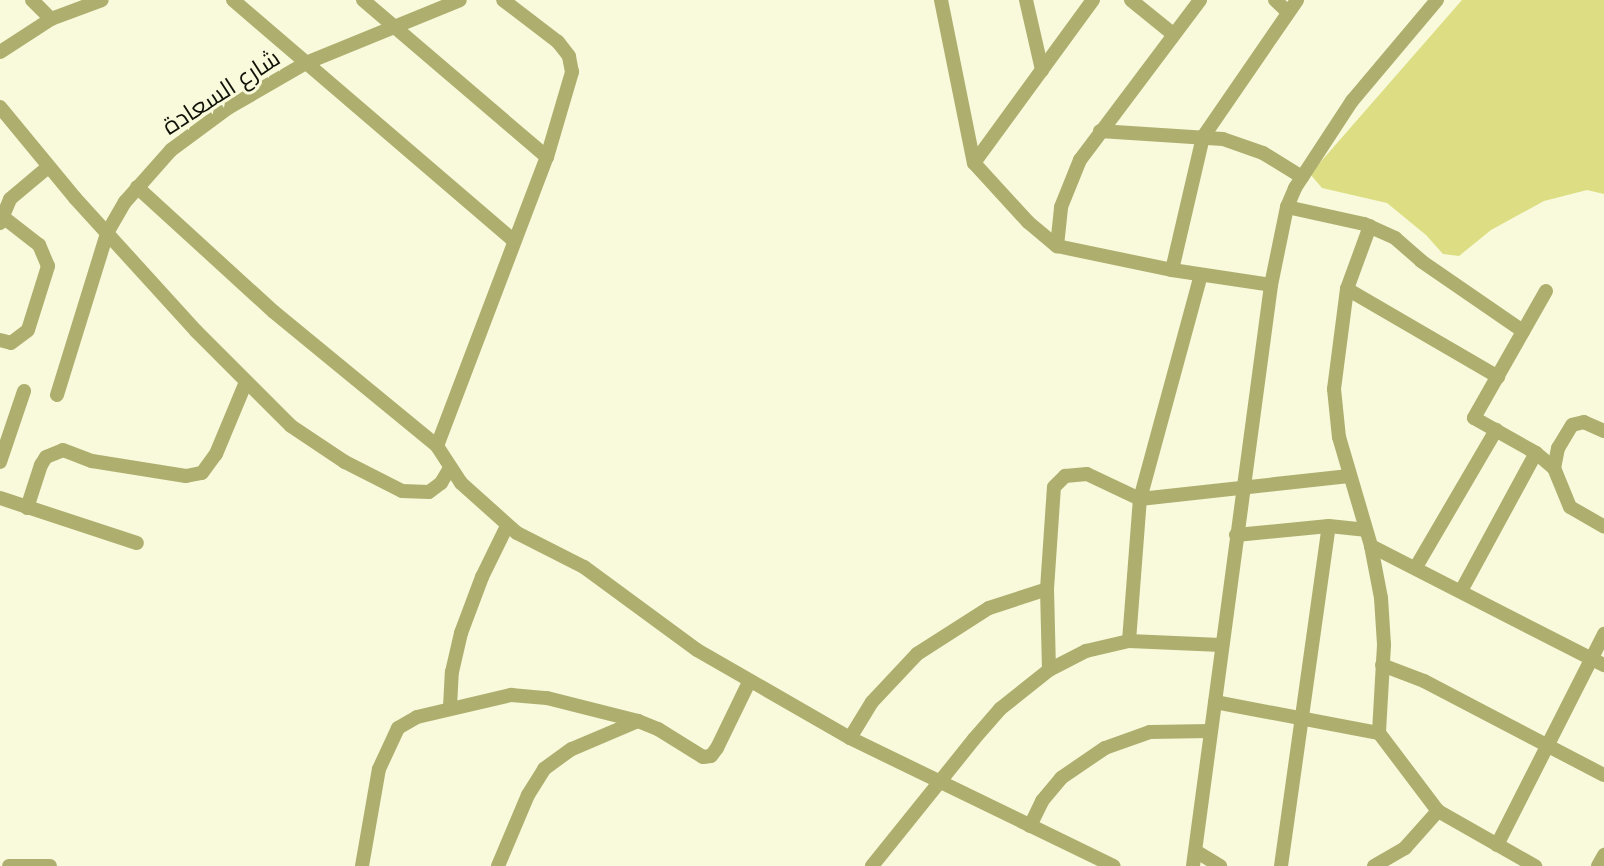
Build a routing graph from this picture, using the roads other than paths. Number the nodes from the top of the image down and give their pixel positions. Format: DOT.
graph roads {
  1 [pos="32,0"];
  2 [pos="102,0"];
  3 [pos="363,0"];
  4 [pos="460,0"];
  5 [pos="503,0"];
  6 [pos="941,0"];
  7 [pos="1026,0"];
  8 [pos="1093,0"];
  9 [pos="1131,0"];
  10 [pos="1200,0"];
  11 [pos="1275,0"];
  12 [pos="1437,0"];
  13 [pos="243,3"];
  14 [pos="1292,6"];
  15 [pos="51,19"];
  16 [pos="395,27"];
  17 [pos="1173,34"];
  18 [pos="0,52"];
  19 [pos="306,63"];
  20 [pos="1042,70"];
  21 [pos="0,107"];
  22 [pos="1100,131"];
  23 [pos="1203,137"];
  24 [pos="547,157"];
  25 [pos="974,163"];
  26 [pos="48,167"];
  27 [pos="1302,177"];
  28 [pos="137,187"];
  29 [pos="5,196"];
  30 [pos="1287,207"];
  31 [pos="1,220"];
  32 [pos="1370,226"];
  33 [pos="107,233"];
  34 [pos="513,240"];
  35 [pos="1057,246"];
  36 [pos="1172,270"];
  37 [pos="1201,275"];
  38 [pos="1271,285"];
  39 [pos="1347,289"];
  40 [pos="1546,291"];
  41 [pos="1523,331"];
  42 [pos="0,340"];
  43 [pos="1498,377"];
  44 [pos="246,382"];
  45 [pos="24,391"];
  46 [pos="57,395"];
  47 [pos="1496,430"];
  48 [pos="1604,431"];
  49 [pos="437,446"];
  50 [pos="1536,453"];
  51 [pos="0,462"];
  52 [pos="450,468"];
  53 [pos="1554,468"];
  54 [pos="1347,476"];
  55 [pos="1243,488"];
  56 [pos="0,498"];
  57 [pos="1140,499"];
  58 [pos="27,508"];
  59 [pos="507,526"];
  60 [pos="1329,526"];
  61 [pos="1604,527"];
  62 [pos="1365,530"];
  63 [pos="1236,535"];
  64 [pos="137,543"];
  65 [pos="1371,546"];
  66 [pos="1416,567"];
  67 [pos="1047,589"];
  68 [pos="1461,591"];
  69 [pos="1604,634"];
  70 [pos="1129,641"];
  71 [pos="1221,645"];
  72 [pos="1598,662"];
  73 [pos="1382,665"];
  74 [pos="1049,670"];
  75 [pos="749,682"];
  76 [pos="1215,702"];
  77 [pos="450,707"];
  78 [pos="1300,716"];
  79 [pos="638,721"];
  80 [pos="1210,731"];
  81 [pos="1379,733"];
  82 [pos="850,738"];
  83 [pos="1548,745"];
  84 [pos="1604,775"];
  85 [pos="940,780"];
  86 [pos="1438,811"];
  87 [pos="1030,826"];
  88 [pos="1497,845"];
  89 [pos="1604,855"];
  90 [pos="1195,859"];
  91 [pos="9,866"];
  92 [pos="50,866"];
  93 [pos="362,866"];
  94 [pos="498,866"];
  95 [pos="872,866"];
  96 [pos="1114,866"];
  97 [pos="1220,866"];
  98 [pos="1281,866"];
  99 [pos="1374,866"];
  100 [pos="1535,866"];
  101 [pos="1598,866"];
  1 -- 15 [label="street"];
  2 -- 15 [label="street"];
  3 -- 16 [label="street"];
  4 -- 16 [label="street, شارع السعادة"];
  5 -- 24 [label="street"];
  6 -- 25 [label="street"];
  7 -- 20 [label="street"];
  8 -- 20 [label="street"];
  9 -- 17 [label="street"];
  10 -- 17 [label="street"];
  11 -- 14 [label="street"];
  12 -- 27 [label="street"];
  13 -- 19 [label="street"];
  14 -- 23 [label="street"];
  15 -- 18 [label="street"];
  16 -- 19 [label="street, شارع السعادة"];
  16 -- 24 [label="street"];
  17 -- 22 [label="street"];
  19 -- 28 [label="street, شارع السعادة"];
  19 -- 34 [label="street"];
  20 -- 25 [label="street"];
  21 -- 26 [label="street"];
  22 -- 23 [label="street"];
  22 -- 35 [label="street"];
  23 -- 27 [label="street"];
  23 -- 36 [label="street"];
  24 -- 34 [label="street"];
  25 -- 35 [label="street"];
  26 -- 29 [label="street"];
  26 -- 33 [label="street"];
  27 -- 30 [label="street"];
  28 -- 33 [label="street, شارع السعادة"];
  28 -- 49 [label="street"];
  29 -- 31 [label="street"];
  30 -- 32 [label="street"];
  30 -- 38 [label="street"];
  31 -- 42 [label="street"];
  32 -- 39 [label="street"];
  32 -- 41 [label="street"];
  33 -- 44 [label="street"];
  33 -- 46 [label="street, شارع السعادة"];
  34 -- 49 [label="street"];
  35 -- 36 [label="street"];
  36 -- 37 [label="street"];
  37 -- 38 [label="street"];
  37 -- 57 [label="street"];
  38 -- 55 [label="street"];
  39 -- 43 [label="street"];
  39 -- 54 [label="street"];
  40 -- 41 [label="street"];
  41 -- 43 [label="street"];
  43 -- 47 [label="street"];
  44 -- 52 [label="street"];
  44 -- 58 [label="street"];
  45 -- 51 [label="street"];
  47 -- 50 [label="street"];
  47 -- 66 [label="street"];
  48 -- 53 [label="street"];
  49 -- 52 [label="street"];
  50 -- 53 [label="street"];
  50 -- 68 [label="street"];
  52 -- 59 [label="street"];
  53 -- 61 [label="street"];
  54 -- 55 [label="street"];
  54 -- 62 [label="street"];
  55 -- 57 [label="street"];
  55 -- 63 [label="street"];
  56 -- 58 [label="street"];
  57 -- 67 [label="street"];
  57 -- 70 [label="street"];
  58 -- 64 [label="street"];
  59 -- 75 [label="street"];
  59 -- 77 [label="street"];
  60 -- 62 [label="street"];
  60 -- 63 [label="street"];
  60 -- 78 [label="street"];
  62 -- 65 [label="street"];
  63 -- 71 [label="street"];
  65 -- 66 [label="street"];
  65 -- 73 [label="street"];
  66 -- 68 [label="street"];
  67 -- 74 [label="street"];
  67 -- 82 [label="street"];
  68 -- 72 [label="street"];
  69 -- 72 [label="street"];
  70 -- 71 [label="street"];
  70 -- 74 [label="street"];
  71 -- 76 [label="street"];
  72 -- 83 [label="street"];
  73 -- 81 [label="street"];
  73 -- 83 [label="street"];
  74 -- 85 [label="street"];
  75 -- 79 [label="street"];
  75 -- 82 [label="street"];
  76 -- 78 [label="street"];
  76 -- 80 [label="street"];
  77 -- 79 [label="street"];
  77 -- 93 [label="street"];
  78 -- 81 [label="street"];
  78 -- 98 [label="street"];
  79 -- 94 [label="street"];
  80 -- 87 [label="street"];
  80 -- 90 [label="street"];
  81 -- 86 [label="street"];
  82 -- 85 [label="street"];
  83 -- 84 [label="street"];
  83 -- 88 [label="street"];
  85 -- 87 [label="street"];
  85 -- 95 [label="street"];
  86 -- 88 [label="street"];
  86 -- 99 [label="street"];
  87 -- 96 [label="street"];
  88 -- 100 [label="street"];
  89 -- 101 [label="street"];
  90 -- 97 [label="street"];
  91 -- 92 [label="street"];
}
